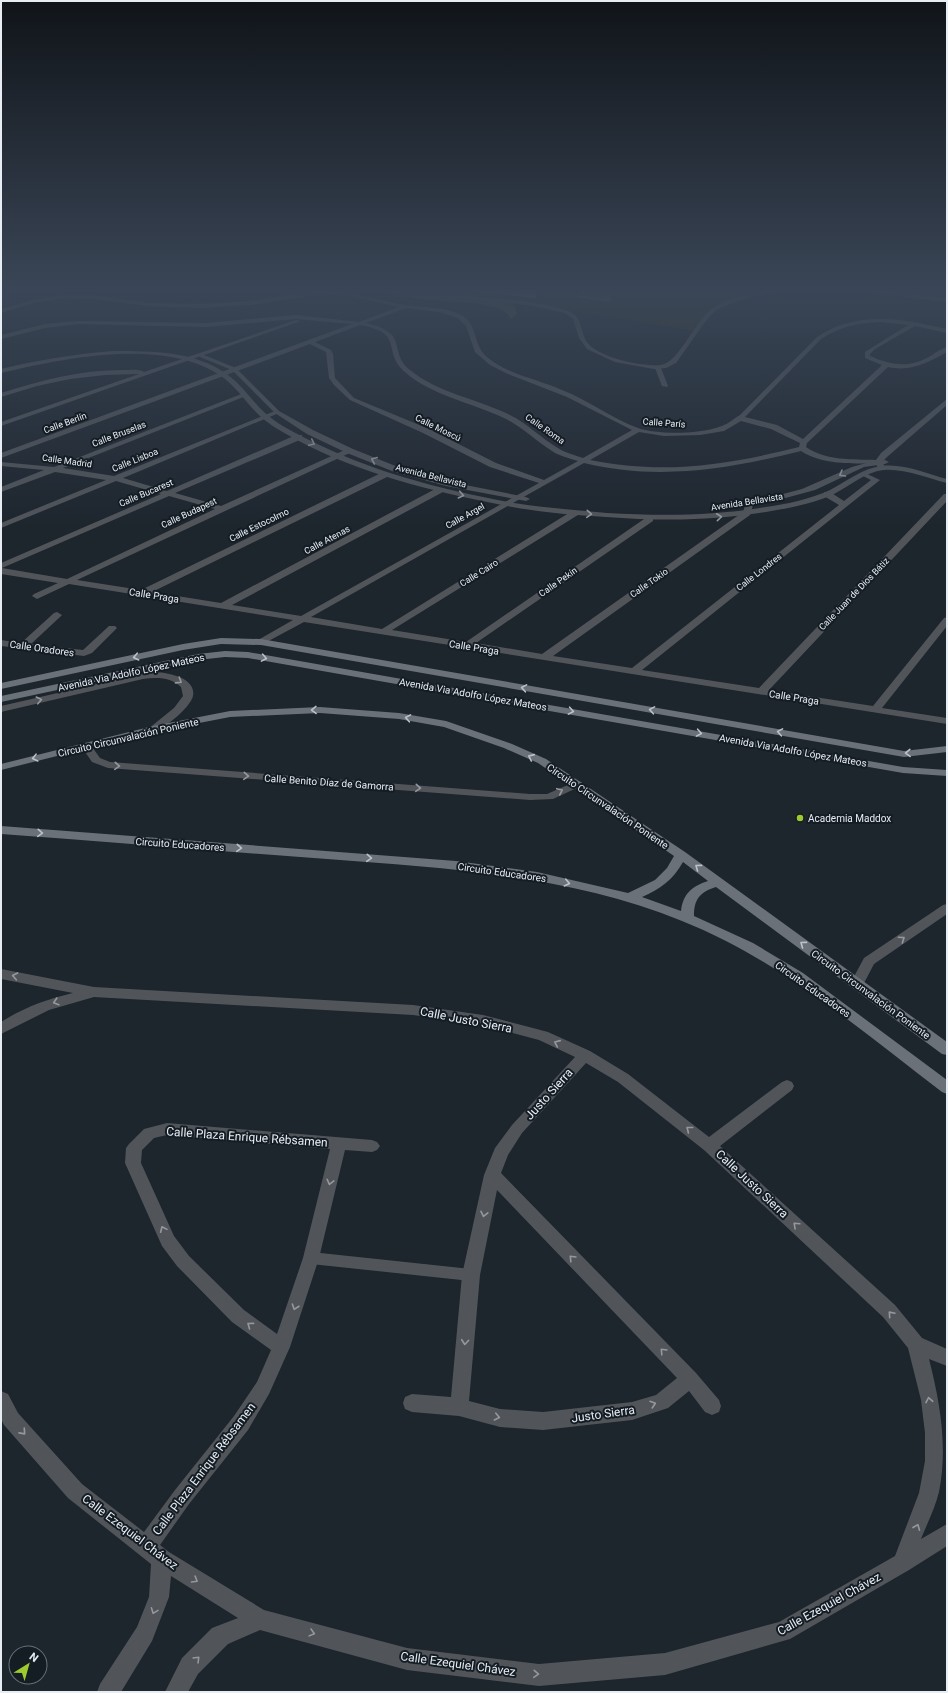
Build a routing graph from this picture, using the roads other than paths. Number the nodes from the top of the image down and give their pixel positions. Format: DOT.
graph roads {
  1 [pos="160,369"];
  2 [pos="212,369"];
  3 [pos="234,369"];
  4 [pos="331,369"];
  5 [pos="406,369"];
  6 [pos="506,369"];
  7 [pos="658,369"];
  8 [pos="788,369"];
  9 [pos="882,369"];
  10 [pos="148,373"];
  11 [pos="223,374"];
  12 [pos="665,386"];
  13 [pos="1,395"];
  14 [pos="244,395"];
  15 [pos="947,401"];
  16 [pos="277,412"];
  17 [pos="265,417"];
  18 [pos="739,418"];
  19 [pos="1,424"];
  20 [pos="638,430"];
  21 [pos="299,437"];
  22 [pos="803,445"];
  23 [pos="350,451"];
  24 [pos="1,456"];
  25 [pos="339,456"];
  26 [pos="583,460"];
  27 [pos="1,464"];
  28 [pos="880,465"];
  29 [pos="53,469"];
  30 [pos="947,474"];
  31 [pos="384,475"];
  32 [pos="865,475"];
  33 [pos="116,479"];
  34 [pos="947,481"];
  35 [pos="544,482"];
  36 [pos="1,490"];
  37 [pos="440,490"];
  38 [pos="171,493"];
  39 [pos="827,494"];
  40 [pos="947,496"];
  41 [pos="517,497"];
  42 [pos="532,499"];
  43 [pos="506,504"];
  44 [pos="567,504"];
  45 [pos="844,505"];
  46 [pos="222,509"];
  47 [pos="748,509"];
  48 [pos="575,513"];
  49 [pos="650,519"];
  50 [pos="1,526"];
  51 [pos="1,566"];
  52 [pos="1,571"];
  53 [pos="66,581"];
  54 [pos="143,594"];
  55 [pos="37,596"];
  56 [pos="223,606"];
  57 [pos="57,615"];
  58 [pos="302,619"];
  59 [pos="947,620"];
  60 [pos="112,628"];
  61 [pos="383,632"];
  62 [pos="261,642"];
  63 [pos="1,643"];
  64 [pos="23,646"];
  65 [pos="466,646"];
  66 [pos="543,658"];
  67 [pos="633,672"];
  68 [pos="1,686"];
  69 [pos="761,692"];
  70 [pos="1,700"];
  71 [pos="1,709"];
  72 [pos="876,709"];
  73 [pos="947,721"];
  74 [pos="153,729"];
  75 [pos="86,746"];
  76 [pos="947,750"];
  77 [pos="1,767"];
  78 [pos="947,773"];
  79 [pos="577,784"];
  80 [pos="1,830"];
  81 [pos="681,855"];
  82 [pos="717,882"];
  83 [pos="628,897"];
  84 [pos="947,908"];
  85 [pos="688,918"];
  86 [pos="1,974"];
  87 [pos="857,984"];
  88 [pos="94,992"];
  89 [pos="1,1029"];
  90 [pos="947,1050"];
  91 [pos="585,1055"];
  92 [pos="787,1086"];
  93 [pos="947,1088"];
  94 [pos="339,1144"];
  95 [pos="372,1146"];
  96 [pos="710,1146"];
  97 [pos="492,1175"];
  98 [pos="311,1258"];
  99 [pos="471,1275"];
  100 [pos="916,1344"];
  101 [pos="281,1347"];
  102 [pos="947,1358"];
  103 [pos="690,1379"];
  104 [pos="1,1400"];
  105 [pos="412,1403"];
  106 [pos="712,1406"];
  107 [pos="459,1407"];
  108 [pos="947,1534"];
  109 [pos="154,1553"];
  110 [pos="902,1563"];
  111 [pos="260,1619"];
  112 [pos="108,1692"];
  113 [pos="176,1692"];
  1 -- 10 [label="street"];
  2 -- 11 [label="street, Avenida Bellavista"];
  3 -- 11 [label="street, Calle Berlín"];
  3 -- 16 [label="street, Avenida Bellavista"];
  4 -- 35 [label="street, Calle Moscú"];
  5 -- 26 [label="street, Calle Roma"];
  6 -- 20 [label="street, Calle París"];
  7 -- 12 [label="street"];
  8 -- 18 [label="street, Calle París"];
  9 -- 22 [label="street, Calle Roma"];
  10 -- 13 [label="street"];
  10 -- 19 [label="street"];
  11 -- 14 [label="street, Avenida Bellavista"];
  11 -- 24 [label="street, Calle Berlín"];
  14 -- 17 [label="street, Avenida Bellavista"];
  14 -- 29 [label="street, Calle Bruselas"];
  15 -- 28 [label="street"];
  16 -- 17 [label="street, Calle Lisboa"];
  16 -- 23 [label="street, Avenida Bellavista"];
  17 -- 21 [label="street, Avenida Bellavista"];
  17 -- 33 [label="street, Calle Lisboa"];
  18 -- 20 [label="street, Calle París"];
  18 -- 22 [label="street"];
  20 -- 26 [label="street, Calle Argel"];
  21 -- 25 [label="street, Avenida Bellavista, one-way"];
  21 -- 38 [label="street, Calle Bucarest"];
  22 -- 26 [label="street, Calle Roma"];
  22 -- 28 [label="street"];
  23 -- 25 [label="street, Calle Budapest"];
  41 -- 23 [label="street, Avenida Bellavista, one-way"];
  25 -- 31 [label="street, Avenida Bellavista"];
  25 -- 46 [label="street, Calle Budapest"];
  26 -- 35 [label="street, Calle Argel"];
  27 -- 29 [label="street, Calle Madrid"];
  28 -- 30 [label="street"];
  28 -- 32 [label="street, Avenida Bellavista"];
  28 -- 34 [label="street"];
  28 -- 47 [label="street, Avenida Bellavista, one-way"];
  29 -- 33 [label="street, Calle Madrid"];
  29 -- 36 [label="street, Calle Bruselas"];
  31 -- 37 [label="street, Avenida Bellavista"];
  31 -- 54 [label="street, Calle Estocolmo"];
  32 -- 39 [label="street, Avenida Bellavista"];
  32 -- 45 [label="street, Calle Londres"];
  33 -- 38 [label="street, Calle Madrid"];
  33 -- 50 [label="street, Calle Lisboa"];
  35 -- 41 [label="street, Calle Argel"];
  37 -- 43 [label="street, Avenida Bellavista, one-way"];
  37 -- 56 [label="street, Calle Atenas"];
  38 -- 46 [label="street, Calle Madrid"];
  38 -- 51 [label="street, Calle Bucarest"];
  39 -- 45 [label="street"];
  39 -- 47 [label="street, Avenida Bellavista"];
  40 -- 69 [label="street, Calle Juan de Dios Bátiz"];
  41 -- 42 [label="street, Avenida Bellavista"];
  41 -- 43 [label="street, Calle Argel"];
  43 -- 48 [label="street, Avenida Bellavista"];
  43 -- 58 [label="street, Calle Argel"];
  44 -- 47 [label="street, Avenida Bellavista"];
  45 -- 67 [label="street, Calle Londres"];
  46 -- 53 [label="street, Calle Budapest"];
  49 -- 47 [label="street, Avenida Bellavista, one-way"];
  47 -- 66 [label="street, Calle Tokio"];
  48 -- 49 [label="street, Avenida Bellavista, one-way"];
  48 -- 61 [label="street, Calle Cairo"];
  49 -- 65 [label="street, Calle Pekín"];
  52 -- 53 [label="street, Calle Praga"];
  53 -- 54 [label="street, Calle Praga"];
  53 -- 55 [label="street, Calle Budapest"];
  54 -- 56 [label="street, Calle Praga"];
  56 -- 58 [label="street, Calle Praga"];
  57 -- 64 [label="street"];
  58 -- 61 [label="street, Calle Praga"];
  58 -- 62 [label="street, Calle Argel"];
  59 -- 72 [label="street"];
  60 -- 64 [label="street, Calle Oradores"];
  61 -- 65 [label="street, Calle Praga"];
  62 -- 68 [label="main road, Avenida Via Adolfo López Mateos, one-way"];
  76 -- 62 [label="main road, Avenida Via Adolfo López Mateos, one-way"];
  63 -- 64 [label="street, Calle Oradores"];
  65 -- 66 [label="street, Calle Praga"];
  66 -- 67 [label="street, Calle Praga"];
  67 -- 69 [label="street, Calle Praga"];
  69 -- 72 [label="street, Calle Praga"];
  70 -- 78 [label="main road, Avenida Via Adolfo López Mateos, one-way"];
  71 -- 74 [label="street, one-way"];
  72 -- 73 [label="street, Calle Praga"];
  74 -- 75 [label="main road, Circuito Circunvalación Poniente"];
  79 -- 74 [label="main road, Circuito Circunvalación Poniente, one-way"];
  75 -- 77 [label="main road, Circuito Circunvalación Poniente, one-way"];
  75 -- 79 [label="street, Calle Benito Díaz de Gamorra, one-way"];
  79 -- 81 [label="main road, Circuito Circunvalación Poniente"];
  80 -- 83 [label="main road, Circuito Educadores, one-way"];
  82 -- 81 [label="main road, Circuito Circunvalación Poniente, one-way"];
  81 -- 83 [label="main road"];
  82 -- 85 [label="main road"];
  87 -- 82 [label="main road, Circuito Circunvalación Poniente, one-way"];
  83 -- 85 [label="main road, Circuito Educadores"];
  87 -- 84 [label="street, one-way"];
  85 -- 93 [label="main road, Circuito Educadores"];
  88 -- 86 [label="street, Calle Justo Sierra, one-way"];
  87 -- 90 [label="main road, Circuito Circunvalación Poniente"];
  88 -- 89 [label="street, Calle Justo Sierra, one-way"];
  91 -- 88 [label="street, Calle Justo Sierra, one-way"];
  96 -- 91 [label="street, Calle Justo Sierra, one-way"];
  91 -- 97 [label="street, Justo Sierra"];
  92 -- 96 [label="street"];
  94 -- 95 [label="street"];
  94 -- 98 [label="street, Calle Plaza Enrique Rébsamen, one-way"];
  101 -- 94 [label="street, Calle Plaza Enrique Rébsamen, one-way"];
  100 -- 96 [label="street, Calle Justo Sierra, one-way"];
  97 -- 99 [label="street, Justo Sierra, one-way"];
  103 -- 97 [label="street, one-way"];
  98 -- 99 [label="street"];
  98 -- 101 [label="street, Calle Plaza Enrique Rébsamen, one-way"];
  99 -- 107 [label="street, Justo Sierra, one-way"];
  100 -- 102 [label="street, Calle Justo Sierra"];
  110 -- 100 [label="street, Calle Justo Sierra, one-way"];
  101 -- 109 [label="street, Calle Plaza Enrique Rébsamen"];
  103 -- 106 [label="street"];
  107 -- 103 [label="street, Justo Sierra, one-way"];
  104 -- 109 [label="street, Calle Ezequiel Chávez, one-way"];
  105 -- 107 [label="street"];
  108 -- 110 [label="street, Calle Ezequiel Chávez"];
  109 -- 111 [label="street, Calle Ezequiel Chávez, one-way"];
  109 -- 112 [label="street, one-way"];
  111 -- 110 [label="street, Calle Ezequiel Chávez, one-way"];
  113 -- 111 [label="street, one-way"];
}
